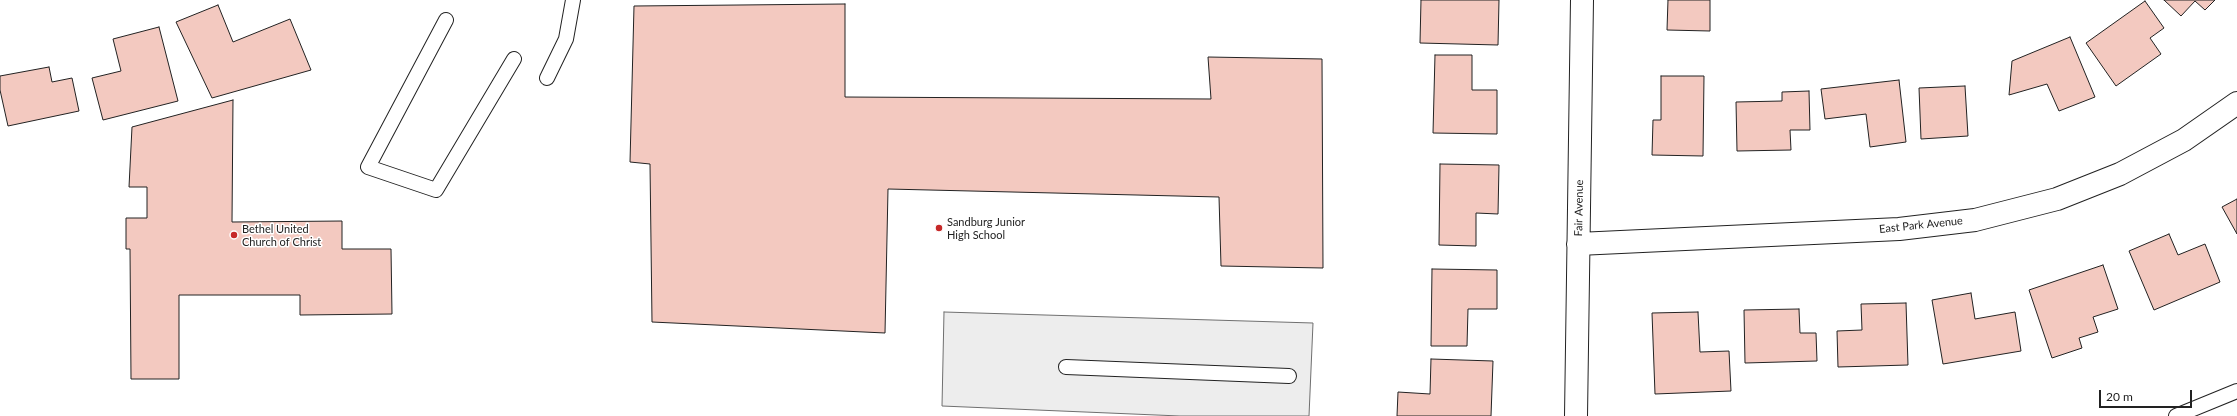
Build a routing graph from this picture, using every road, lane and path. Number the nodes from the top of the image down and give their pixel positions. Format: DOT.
graph roads {
  1 [pos="573,0"];
  2 [pos="1582,0"];
  3 [pos="446,20"];
  4 [pos="514,59"];
  5 [pos="547,78"];
  6 [pos="2237,103"];
  7 [pos="1578,244"];
  8 [pos="1066,367"];
  9 [pos="1289,376"];
  10 [pos="2237,391"];
  11 [pos="1576,416"];
  12 [pos="2176,416"];
  1 -- 5 [label="lane"];
  2 -- 7 [label="street, Fair Avenue"];
  3 -- 4 [label="lane"];
  6 -- 7 [label="street, East Park Avenue"];
  7 -- 11 [label="street, Fair Avenue"];
  8 -- 9 [label="lane"];
  10 -- 12 [label="lane"];
}
